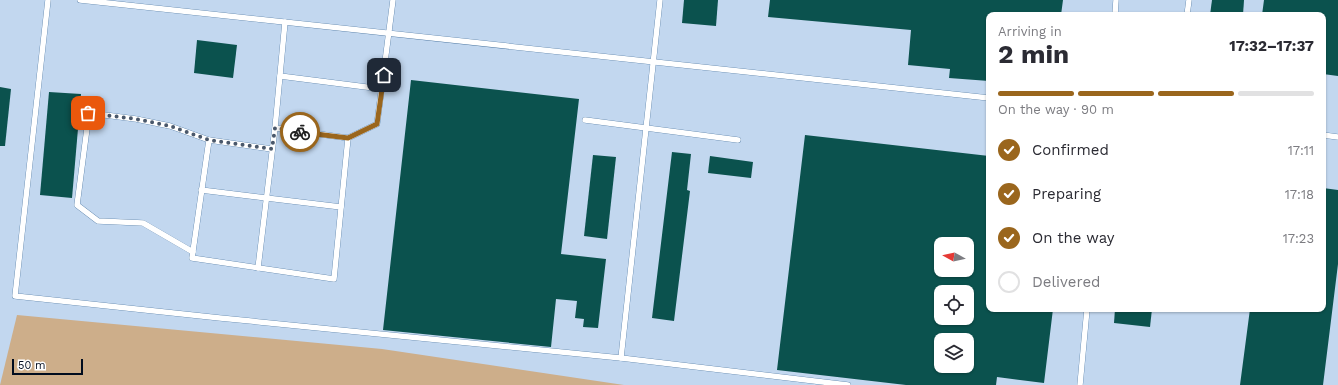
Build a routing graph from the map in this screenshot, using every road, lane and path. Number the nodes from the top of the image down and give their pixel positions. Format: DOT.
graph roads {
  1 [pos="48,0"];
  2 [pos="80,0"];
  3 [pos="393,0"];
  4 [pos="660,0"];
  5 [pos="1116,0"];
  6 [pos="1188,0"];
  7 [pos="1115,12"];
  8 [pos="1187,12"];
  9 [pos="285,22"];
  10 [pos="390,34"];
  11 [pos="654,62"];
  12 [pos="280,76"];
  13 [pos="382,89"];
  14 [pos="986,98"];
  15 [pos="585,120"];
  16 [pos="275,128"];
  17 [pos="646,128"];
  18 [pos="1326,135"];
  19 [pos="1338,137"];
  20 [pos="348,138"];
  21 [pos="209,140"];
  22 [pos="738,140"];
  23 [pos="272,149"];
  24 [pos="201,190"];
  25 [pos="266,197"];
  26 [pos="341,207"];
  27 [pos="192,252"];
  28 [pos="258,268"];
  29 [pos="1087,312"];
  30 [pos="621,358"];
  31 [pos="848,385"];
  32 [pos="1080,385"];
  1 -- 30 [label="lane"];
  2 -- 9 [label="lane"];
  3 -- 10 [label="lane"];
  4 -- 11 [label="lane"];
  5 -- 7 [label="lane"];
  6 -- 8 [label="lane"];
  9 -- 10 [label="lane"];
  9 -- 12 [label="lane"];
  10 -- 11 [label="lane"];
  10 -- 13 [label="lane"];
  11 -- 14 [label="lane"];
  11 -- 17 [label="lane"];
  12 -- 13 [label="lane"];
  12 -- 16 [label="lane"];
  13 -- 20 [label="lane"];
  15 -- 17 [label="lane"];
  16 -- 20 [label="lane"];
  16 -- 23 [label="lane"];
  17 -- 22 [label="lane"];
  17 -- 30 [label="lane"];
  18 -- 19 [label="lane"];
  20 -- 26 [label="lane"];
  21 -- 23 [label="lane"];
  21 -- 24 [label="lane"];
  21 -- 27 [label="lane"];
  23 -- 25 [label="lane"];
  24 -- 25 [label="lane"];
  24 -- 27 [label="lane"];
  25 -- 26 [label="lane"];
  25 -- 28 [label="lane"];
  26 -- 28 [label="lane"];
  27 -- 28 [label="lane"];
  29 -- 32 [label="lane"];
  30 -- 31 [label="lane"];
}
